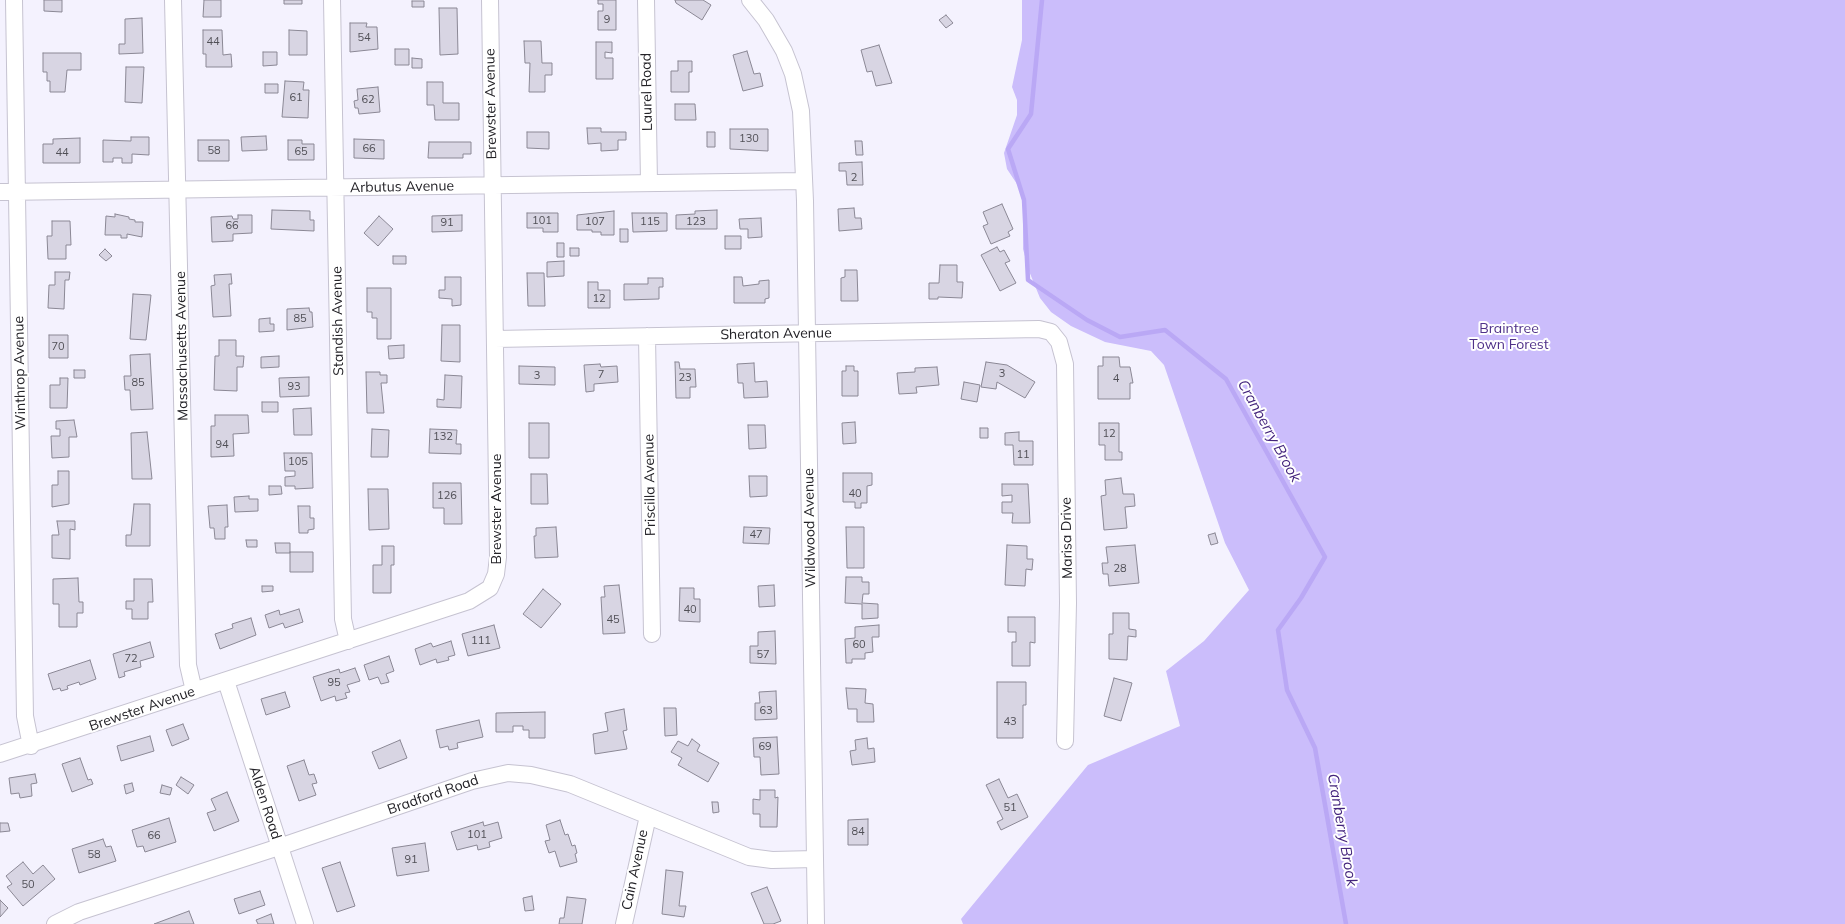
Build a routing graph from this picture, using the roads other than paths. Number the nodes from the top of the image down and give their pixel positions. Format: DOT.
graph roads {
  1 [pos="14,0"];
  2 [pos="173,0"];
  3 [pos="332,0"];
  4 [pos="490,0"];
  5 [pos="646,0"];
  6 [pos="750,0"];
  7 [pos="804,181"];
  8 [pos="649,183"];
  9 [pos="492,185"];
  10 [pos="336,188"];
  11 [pos="178,190"];
  12 [pos="0,192"];
  13 [pos="17,192"];
  14 [pos="807,333"];
  15 [pos="647,336"];
  16 [pos="1056,336"];
  17 [pos="495,339"];
  18 [pos="652,634"];
  19 [pos="348,641"];
  20 [pos="226,681"];
  21 [pos="194,691"];
  22 [pos="1065,741"];
  23 [pos="31,746"];
  24 [pos="0,754"];
  25 [pos="648,816"];
  26 [pos="279,847"];
  27 [pos="814,859"];
  28 [pos="55,924"];
  29 [pos="305,924"];
  30 [pos="624,924"];
  31 [pos="816,924"];
  1 -- 13 [label="street, Winthrop Avenue"];
  2 -- 11 [label="street, Massachusetts Avenue"];
  3 -- 10 [label="street, Standish Avenue"];
  4 -- 9 [label="street, Brewster Avenue"];
  5 -- 8 [label="street, Laurel Road"];
  6 -- 7 [label="street, Wildwood Avenue"];
  7 -- 8 [label="street, Arbutus Avenue"];
  7 -- 14 [label="street, Wildwood Avenue"];
  8 -- 9 [label="street, Arbutus Avenue"];
  9 -- 10 [label="street, Arbutus Avenue"];
  9 -- 17 [label="street, Brewster Avenue"];
  10 -- 11 [label="street, Arbutus Avenue"];
  10 -- 19 [label="street, Standish Avenue"];
  11 -- 13 [label="street, Arbutus Avenue"];
  11 -- 21 [label="street, Massachusetts Avenue"];
  12 -- 13 [label="street, Arbutus Avenue"];
  13 -- 23 [label="street, Winthrop Avenue"];
  14 -- 15 [label="street, Sheraton Avenue"];
  14 -- 16 [label="street, Sheraton Avenue"];
  14 -- 27 [label="street, Wildwood Avenue"];
  15 -- 17 [label="street, Sheraton Avenue"];
  15 -- 18 [label="street, Priscilla Avenue"];
  16 -- 22 [label="street, Marisa Drive"];
  17 -- 19 [label="street, Brewster Avenue"];
  19 -- 20 [label="street, Brewster Avenue"];
  20 -- 21 [label="street, Brewster Avenue"];
  20 -- 26 [label="street, Alden Road"];
  21 -- 23 [label="street, Brewster Avenue"];
  23 -- 24 [label="street, Brewster Avenue"];
  25 -- 26 [label="street, Bradford Road"];
  25 -- 27 [label="street, Bradford Road"];
  25 -- 30 [label="street, Cain Avenue"];
  26 -- 28 [label="street, Bradford Road"];
  26 -- 29 [label="street, Alden Road"];
  27 -- 31 [label="street, Wildwood Avenue"];
}
